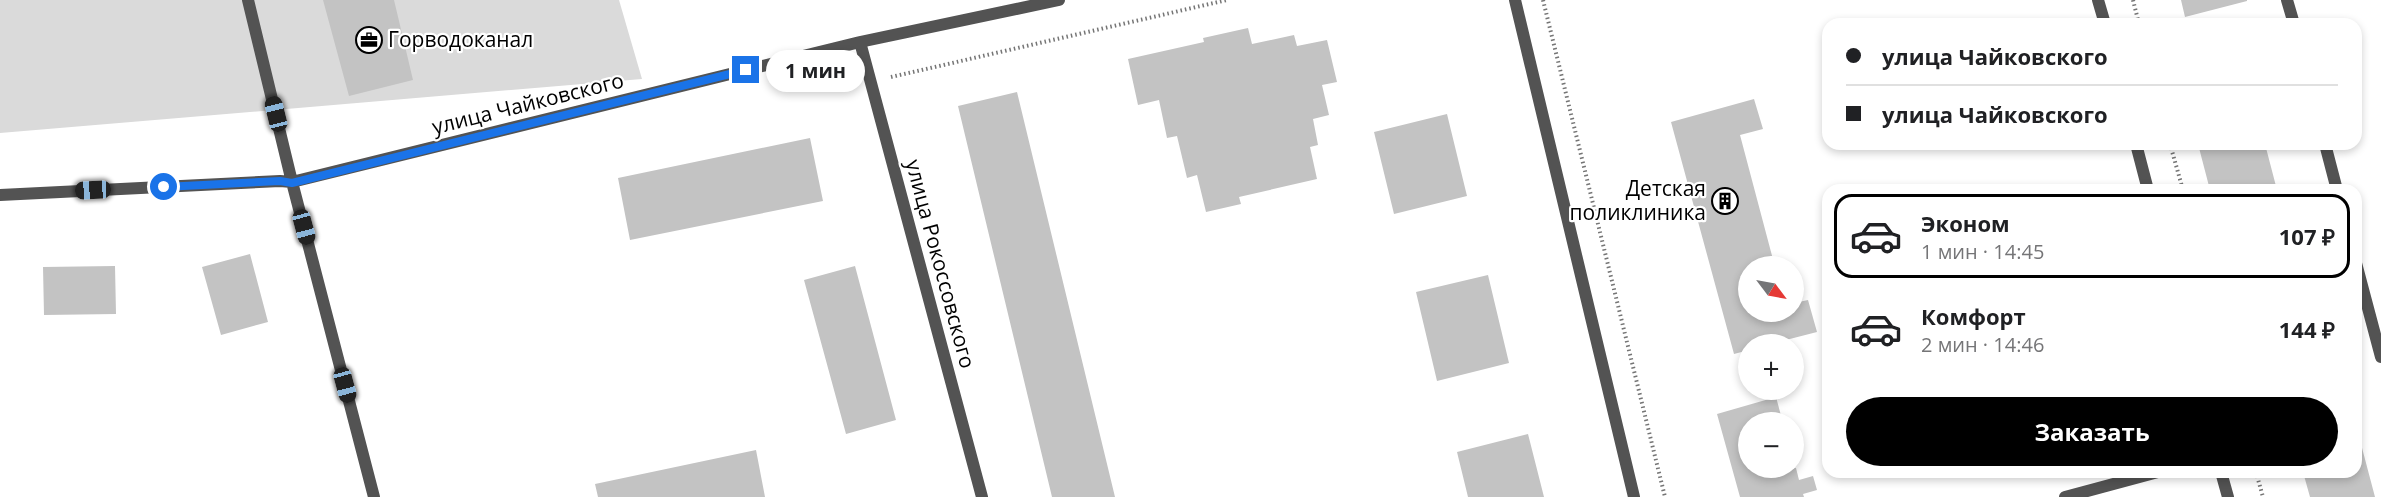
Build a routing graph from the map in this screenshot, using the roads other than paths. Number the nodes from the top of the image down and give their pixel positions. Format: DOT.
graph roads {
  1 [pos="248,0"];
  2 [pos="1059,0"];
  3 [pos="1515,0"];
  4 [pos="2098,0"];
  5 [pos="2288,0"];
  6 [pos="2103,18"];
  7 [pos="2292,18"];
  8 [pos="860,42"];
  9 [pos="2138,150"];
  10 [pos="2327,150"];
  11 [pos="292,183"];
  12 [pos="2146,184"];
  13 [pos="2335,184"];
  14 [pos="0,195"];
  15 [pos="2362,286"];
  16 [pos="2381,357"];
  17 [pos="2136,478"];
  18 [pos="2223,478"];
  19 [pos="374,497"];
  20 [pos="982,497"];
  21 [pos="1634,497"];
  22 [pos="2065,497"];
  23 [pos="2228,497"];
  1 -- 11 [label="street"];
  2 -- 8 [label="street, улица Чайковского"];
  3 -- 21 [label="street"];
  4 -- 6 [label="street"];
  5 -- 7 [label="street"];
  8 -- 11 [label="street, улица Чайковского"];
  8 -- 20 [label="street, улица Рокоссовского"];
  9 -- 12 [label="street"];
  10 -- 13 [label="street"];
  11 -- 14 [label="street, улица Чайковского"];
  11 -- 19 [label="street"];
  15 -- 16 [label="street"];
  17 -- 22 [label="street"];
  18 -- 23 [label="street"];
}
